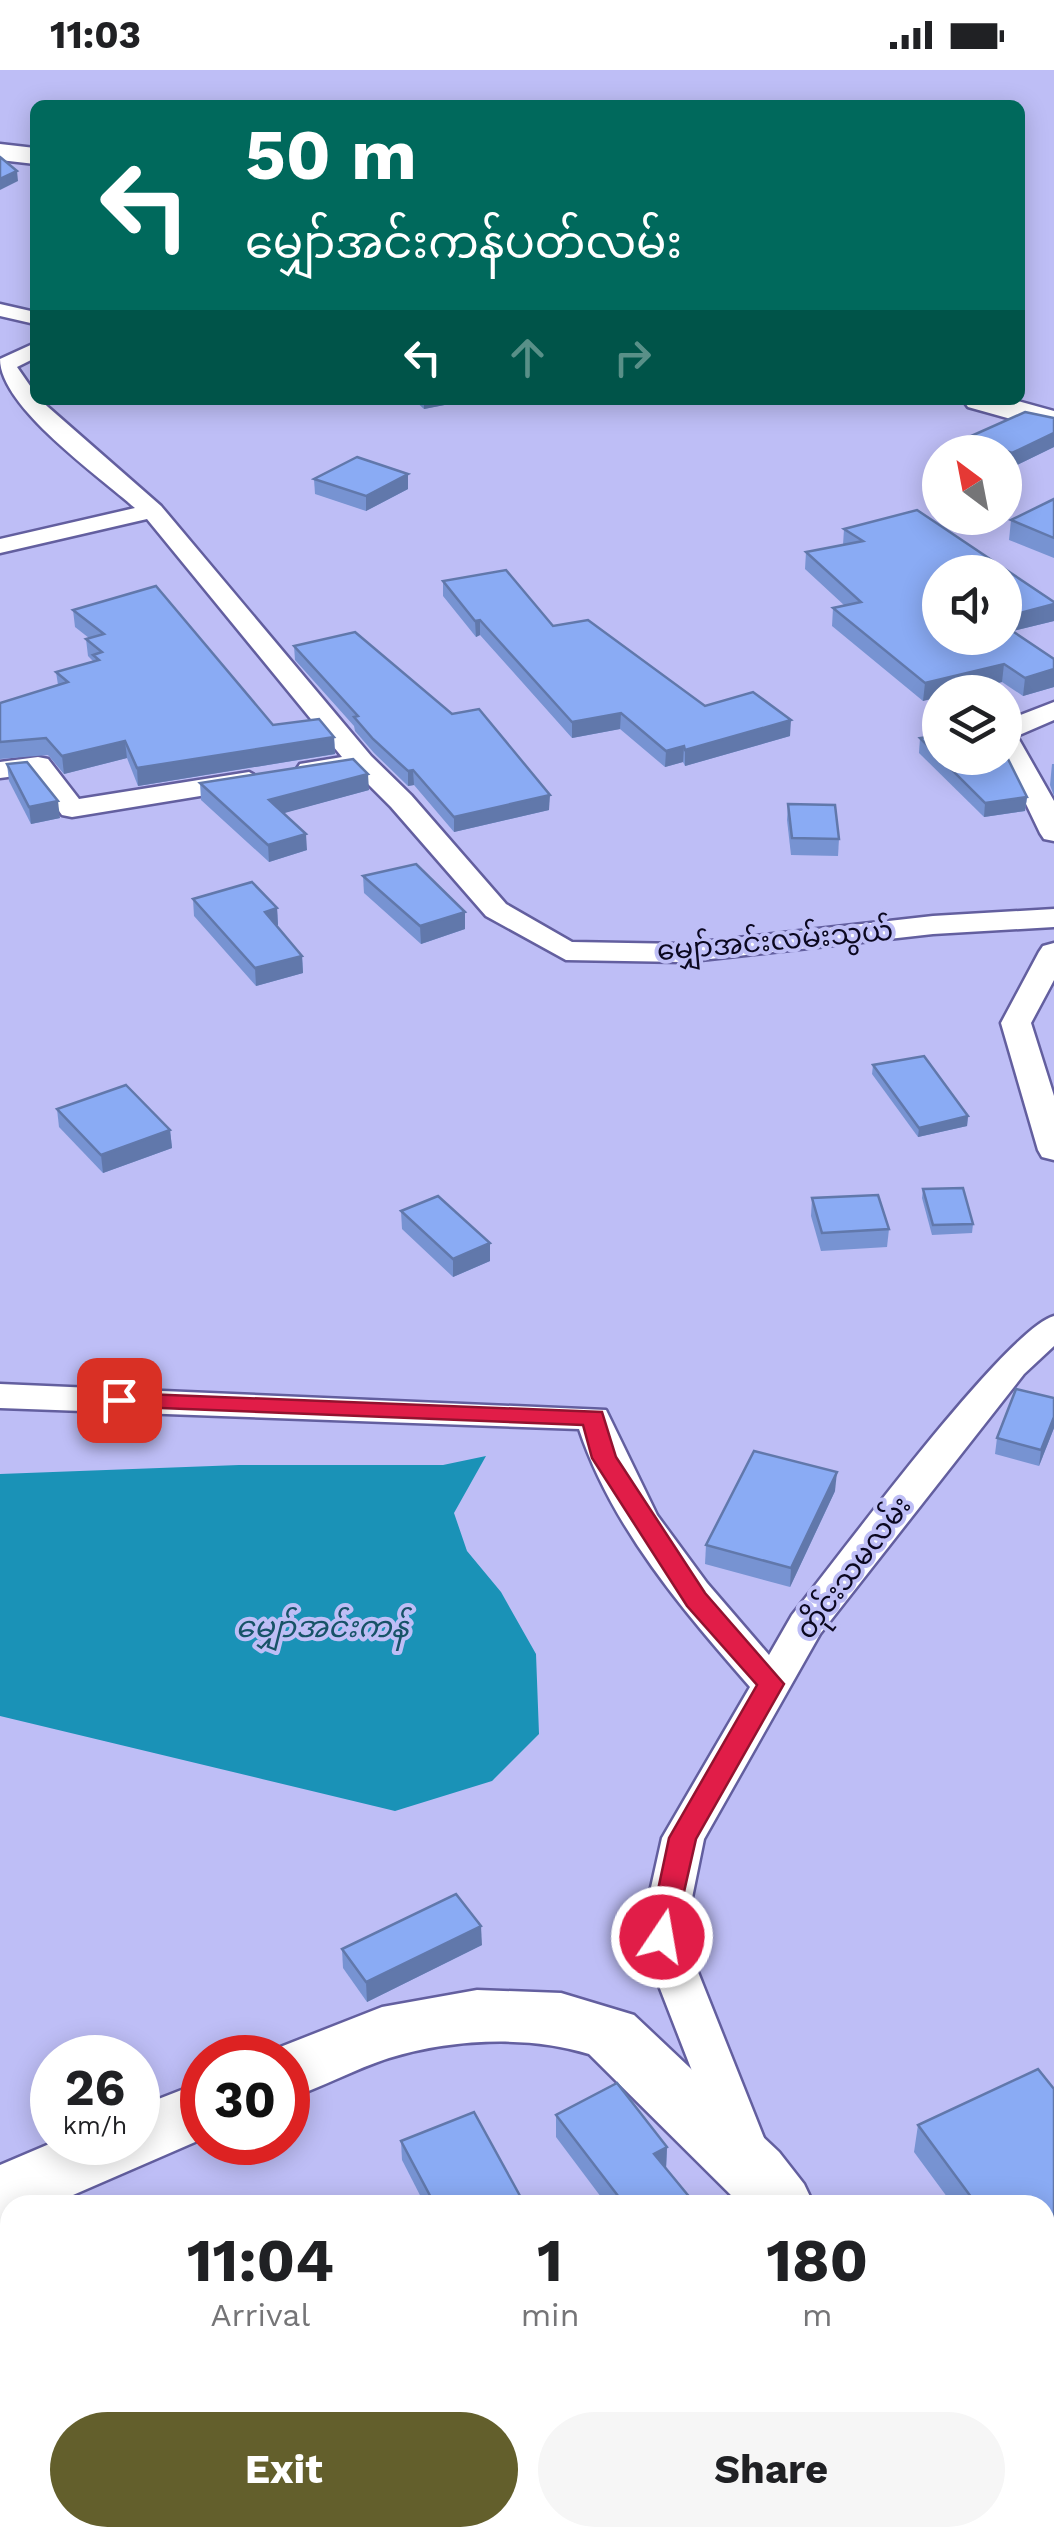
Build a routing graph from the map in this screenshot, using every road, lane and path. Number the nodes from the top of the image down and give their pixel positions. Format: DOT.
graph roads {
  1 [pos="0,141"];
  2 [pos="30,144"];
  3 [pos="0,152"];
  4 [pos="30,155"];
  5 [pos="0,310"];
  6 [pos="30,317"];
  7 [pos="30,352"];
  8 [pos="1025,397"];
  9 [pos="30,400"];
  10 [pos="36,405"];
  11 [pos="998,405"];
  12 [pos="1054,405"];
  13 [pos="1054,421"];
  14 [pos="154,510"];
  15 [pos="0,546"];
  16 [pos="1054,710"];
  17 [pos="1022,726"];
  18 [pos="361,762"];
  19 [pos="1022,764"];
  20 [pos="0,770"];
  21 [pos="1054,833"];
  22 [pos="1054,918"];
  23 [pos="1054,952"];
  24 [pos="1054,1150"];
  25 [pos="1054,1327"];
  26 [pos="0,1396"];
  27 [pos="771,1684"];
  28 [pos="310,2063"];
  29 [pos="71,2165"];
  30 [pos="767,2188"];
  31 [pos="2,2195"];
  1 -- 2 [label="street"];
  3 -- 4 [label="street"];
  5 -- 6 [label="street"];
  7 -- 9 [label="street, မျှော်အင်းလမ်းသွယ်"];
  8 -- 12 [label="street"];
  10 -- 14 [label="street, မျှော်အင်းလမ်းသွယ်"];
  11 -- 13 [label="street"];
  14 -- 15 [label="street"];
  14 -- 18 [label="street, မျှော်အင်းလမ်းသွယ်"];
  16 -- 17 [label="street"];
  18 -- 20 [label="street"];
  18 -- 22 [label="street, မျှော်အင်းလမ်းသွယ်"];
  19 -- 21 [label="street"];
  23 -- 24 [label="street"];
  25 -- 27 [label="street, တိုင်းသမလမ်း"];
  26 -- 27 [label="street"];
  27 -- 30 [label="street, တိုင်းသမလမ်း"];
  28 -- 30 [label="street"];
  29 -- 31 [label="street"];
}
